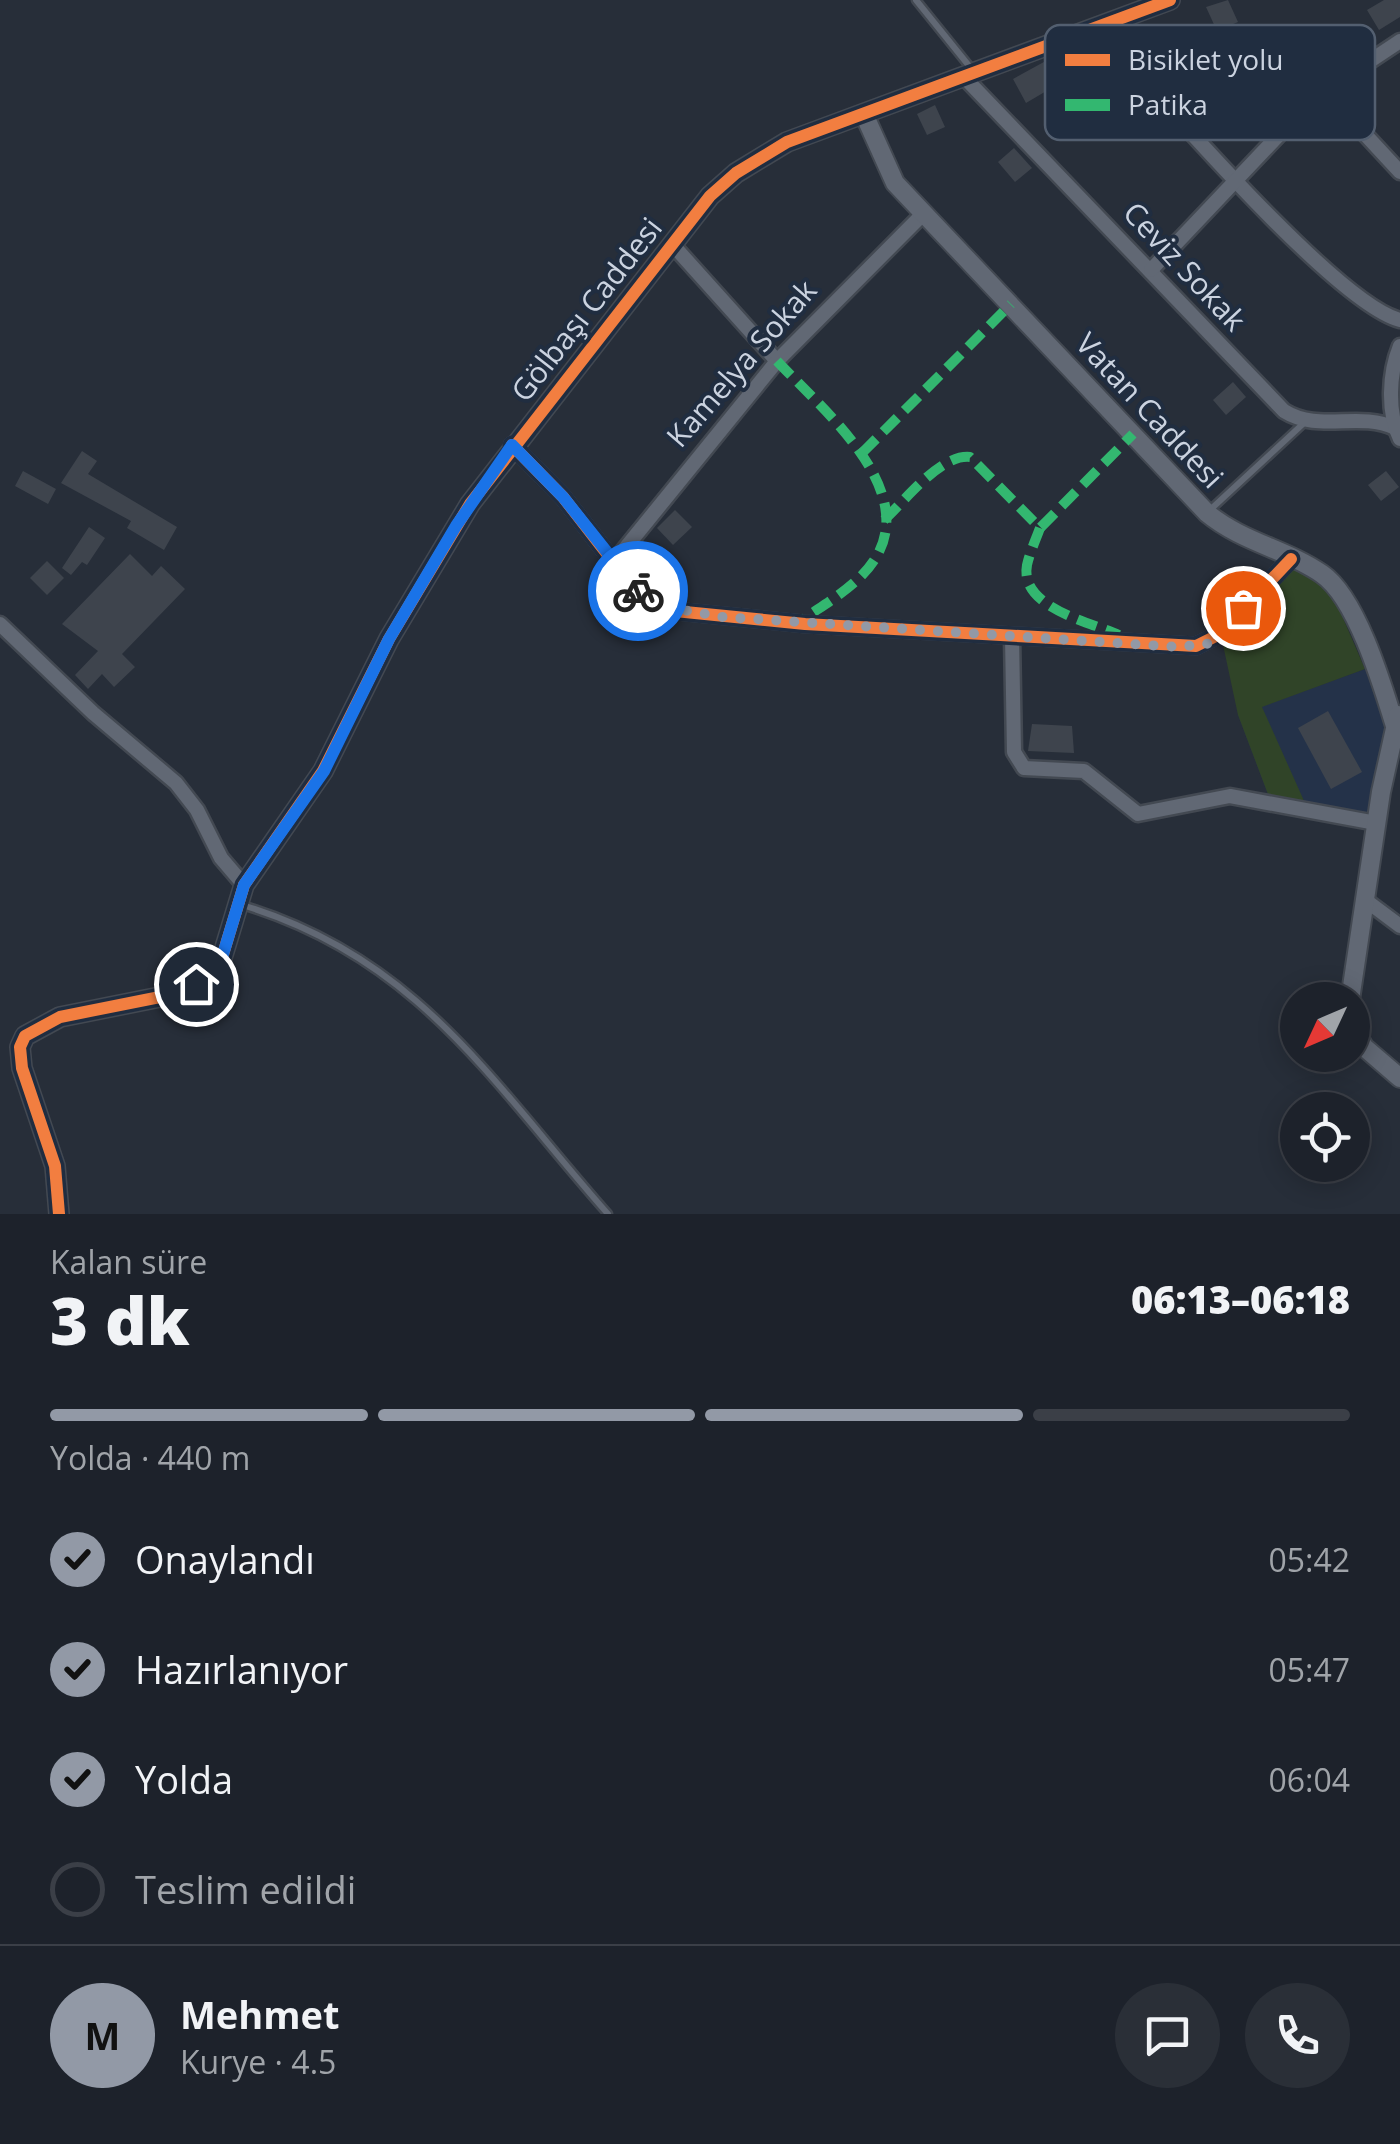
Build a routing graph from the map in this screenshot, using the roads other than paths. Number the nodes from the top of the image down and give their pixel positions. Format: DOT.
graph roads {
  1 [pos="916,0"];
  2 [pos="1170,0"];
  3 [pos="1104,25"];
  4 [pos="1400,42"];
  5 [pos="1045,47"];
  6 [pos="1375,59"];
  7 [pos="970,75"];
  8 [pos="864,114"];
  9 [pos="1199,140"];
  10 [pos="1275,140"];
  11 [pos="1370,140"];
  12 [pos="1400,172"];
  13 [pos="1235,179"];
  14 [pos="924,213"];
  15 [pos="672,244"];
  16 [pos="1151,270"];
  17 [pos="1400,320"];
  18 [pos="1400,346"];
  19 [pos="777,361"];
  20 [pos="1304,422"];
  21 [pos="1398,434"];
  22 [pos="512,445"];
  23 [pos="1207,513"];
  24 [pos="1291,559"];
  25 [pos="614,562"];
  26 [pos="0,624"];
  27 [pos="1012,636"];
  28 [pos="1400,705"];
  29 [pos="1396,739"];
  30 [pos="1376,823"];
  31 [pos="242,894"];
  32 [pos="1364,898"];
  33 [pos="1400,926"];
  34 [pos="1352,982"];
  35 [pos="1370,1047"];
  36 [pos="1400,1078"];
  37 [pos="60,1214"];
  38 [pos="608,1214"];
  1 -- 7 [label="lane"];
  2 -- 3 [label="street, Gölbaşı Caddesi"];
  4 -- 6 [label="street"];
  5 -- 7 [label="street, Gölbaşı Caddesi"];
  7 -- 8 [label="street, Gölbaşı Caddesi"];
  7 -- 16 [label="street, Ceviz Sokak"];
  8 -- 14 [label="street, Vatan Caddesi"];
  8 -- 15 [label="street, Gölbaşı Caddesi"];
  9 -- 13 [label="street"];
  10 -- 13 [label="street"];
  11 -- 12 [label="street"];
  13 -- 16 [label="street"];
  13 -- 17 [label="street"];
  14 -- 19 [label="street, Kamelya Sokak"];
  14 -- 23 [label="street, Vatan Caddesi"];
  15 -- 19 [label="street"];
  15 -- 22 [label="street, Gölbaşı Caddesi"];
  16 -- 20 [label="street, Ceviz Sokak"];
  18 -- 21 [label="street"];
  19 -- 25 [label="street, Kamelya Sokak"];
  20 -- 21 [label="street"];
  20 -- 23 [label="lane"];
  22 -- 25 [label="street"];
  22 -- 31 [label="street, Gölbaşı Caddesi"];
  23 -- 24 [label="street, Vatan Caddesi"];
  24 -- 27 [label="street"];
  24 -- 29 [label="street, Vatan Caddesi"];
  25 -- 27 [label="street"];
  26 -- 31 [label="street"];
  27 -- 30 [label="street"];
  28 -- 29 [label="street"];
  29 -- 30 [label="street"];
  30 -- 32 [label="street"];
  31 -- 37 [label="street, Gölbaşı Caddesi"];
  31 -- 38 [label="lane"];
  32 -- 33 [label="street"];
  32 -- 34 [label="street"];
  35 -- 36 [label="street"];
}
